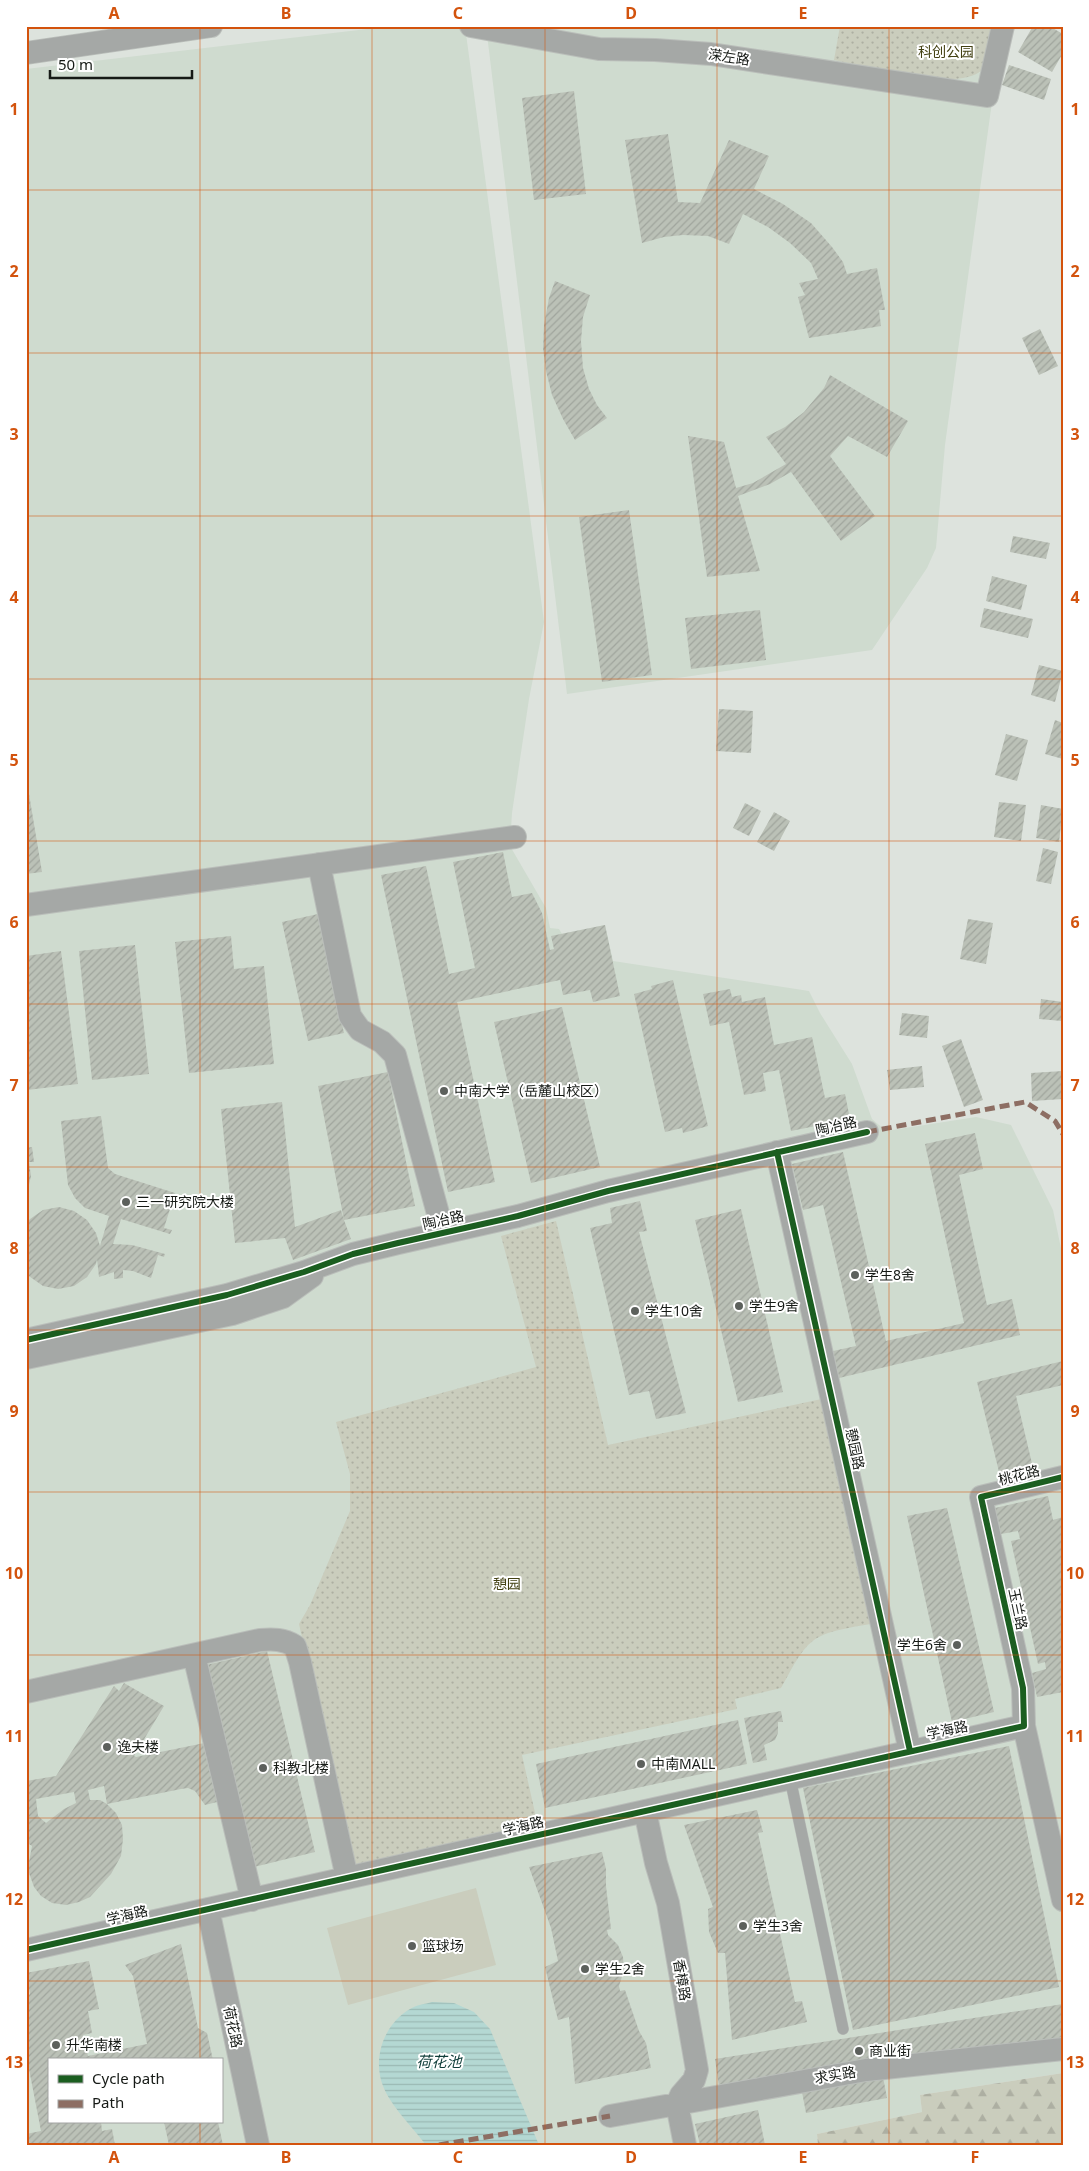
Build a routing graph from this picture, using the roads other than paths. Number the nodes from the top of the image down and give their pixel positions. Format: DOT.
graph roads {
  1 [pos="211,26"];
  2 [pos="471,26"];
  3 [pos="1003,26"];
  4 [pos="162,30"];
  5 [pos="26,53"];
  6 [pos="516,837"];
  7 [pos="319,864"];
  8 [pos="26,905"];
  9 [pos="867,1132"];
  10 [pos="776,1152"];
  11 [pos="443,1232"];
  12 [pos="326,1265"];
  13 [pos="26,1340"];
  14 [pos="26,1358"];
  15 [pos="1063,1477"];
  16 [pos="981,1497"];
  17 [pos="194,1655"];
  18 [pos="26,1692"];
  19 [pos="1024,1726"];
  20 [pos="910,1751"];
  21 [pos="790,1778"];
  22 [pos="646,1811"];
  23 [pos="347,1878"];
  24 [pos="252,1900"];
  25 [pos="1063,1900"];
  26 [pos="208,1909"];
  27 [pos="26,1950"];
  28 [pos="843,2029"];
  29 [pos="1063,2049"];
  30 [pos="677,2104"];
  31 [pos="610,2116"];
  32 [pos="258,2145"];
  33 [pos="685,2145"];
  1 -- 4 [label="street"];
  2 -- 3 [label="street, 溁左路"];
  4 -- 5 [label="street"];
  6 -- 7 [label="street"];
  7 -- 8 [label="street"];
  7 -- 11 [label="street"];
  9 -- 10 [label="street, 陶冶路"];
  10 -- 11 [label="street, 陶冶路"];
  10 -- 20 [label="street, 憩园路"];
  11 -- 12 [label="street, 陶冶路"];
  12 -- 13 [label="street, 陶冶路"];
  12 -- 14 [label="street"];
  15 -- 16 [label="street, 桃花路"];
  16 -- 19 [label="street, 玉兰路"];
  17 -- 18 [label="street"];
  17 -- 23 [label="street"];
  17 -- 24 [label="street"];
  19 -- 20 [label="street, 学海路"];
  19 -- 25 [label="street, 玉兰路"];
  20 -- 21 [label="street, 学海路"];
  21 -- 22 [label="street, 学海路"];
  21 -- 28 [label="lane"];
  22 -- 23 [label="street, 学海路"];
  22 -- 30 [label="street, 香樟路"];
  23 -- 24 [label="street, 学海路"];
  24 -- 26 [label="street, 学海路"];
  26 -- 27 [label="street, 学海路"];
  26 -- 32 [label="street, 荷花路"];
  29 -- 30 [label="street, 求实路"];
  30 -- 31 [label="street, 求实路"];
  30 -- 33 [label="street"];
}
